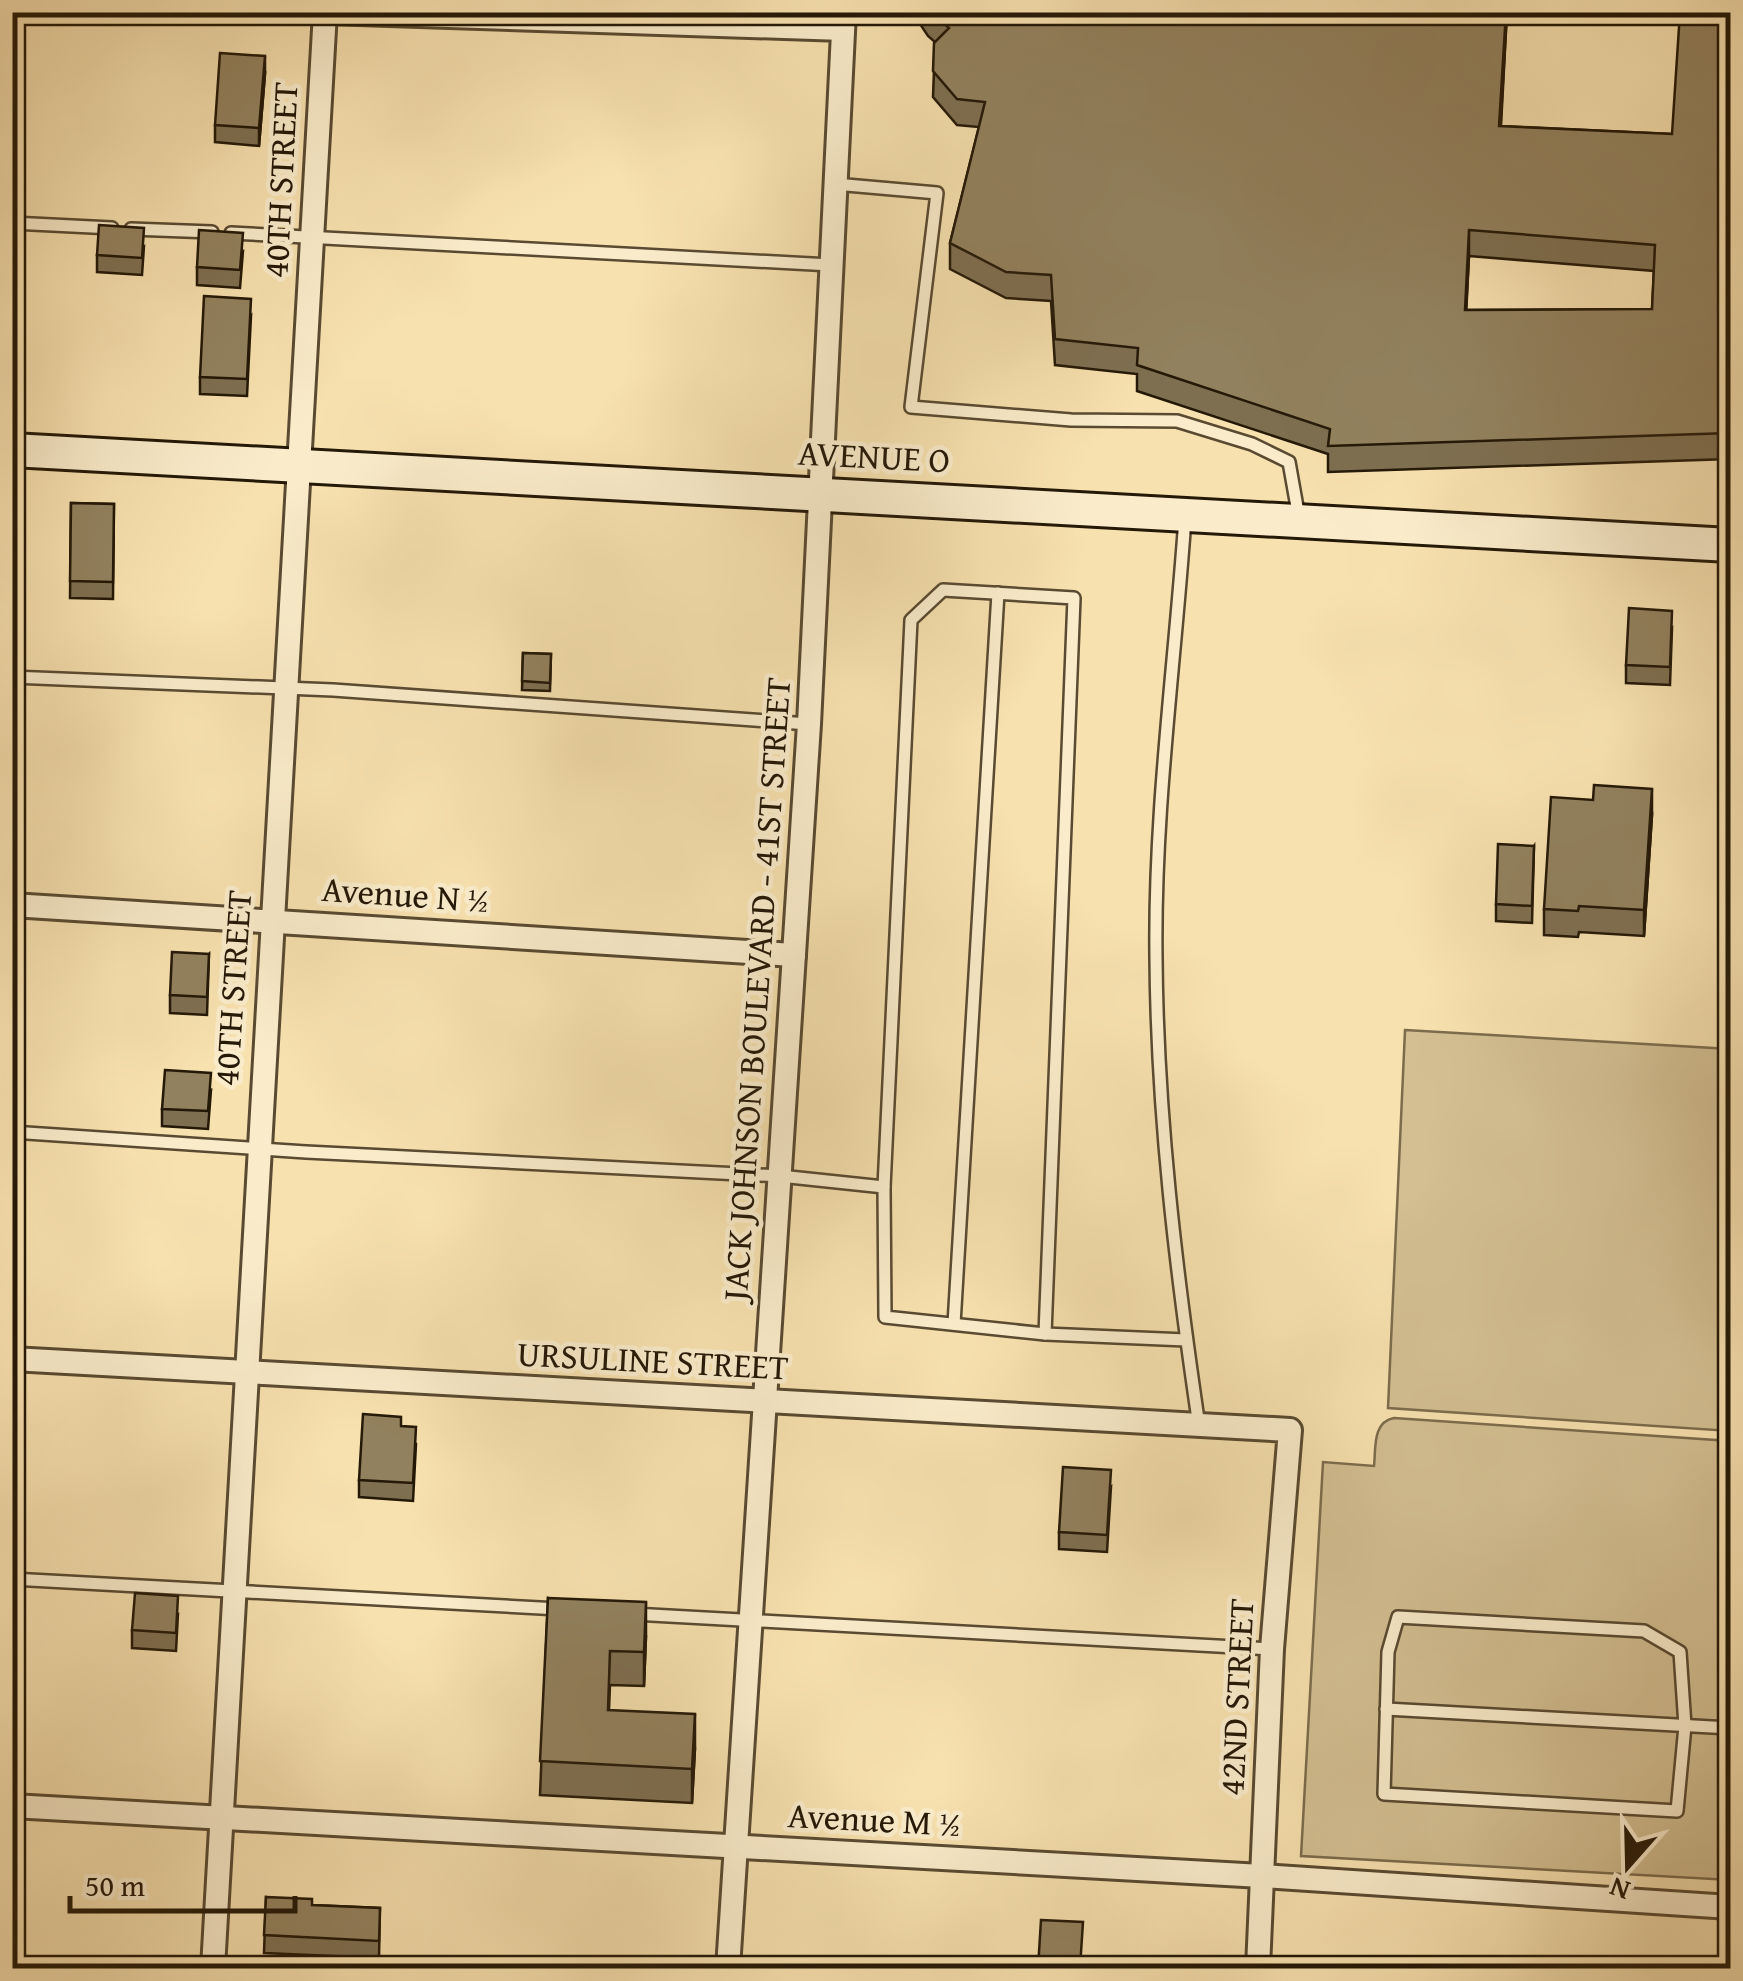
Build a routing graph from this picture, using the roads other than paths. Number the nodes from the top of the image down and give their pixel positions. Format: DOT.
graph roads {
  1 [pos="326,12"];
  2 [pos="843,21"];
  3 [pos="835,184"];
  4 [pos="12,222"];
  5 [pos="312,237"];
  6 [pos="831,265"];
  7 [pos="12,450"];
  8 [pos="298,464"];
  9 [pos="820,492"];
  10 [pos="1186,514"];
  11 [pos="1300,520"];
  12 [pos="1730,545"];
  13 [pos="998,593"];
  14 [pos="12,677"];
  15 [pos="285,688"];
  16 [pos="808,724"];
  17 [pos="12,905"];
  18 [pos="272,920"];
  19 [pos="794,955"];
  20 [pos="12,1132"];
  21 [pos="258,1148"];
  22 [pos="780,1176"];
  23 [pos="884,1187"];
  24 [pos="954,1324"];
  25 [pos="1044,1334"];
  26 [pos="1186,1340"];
  27 [pos="12,1358"];
  28 [pos="246,1374"];
  29 [pos="765,1400"];
  30 [pos="1198,1426"];
  31 [pos="1290,1430"];
  32 [pos="12,1579"];
  33 [pos="236,1592"];
  34 [pos="577,1610"];
  35 [pos="616,1612"];
  36 [pos="751,1620"];
  37 [pos="1272,1649"];
  38 [pos="1386,1710"];
  39 [pos="1685,1726"];
  40 [pos="1730,1728"];
  41 [pos="12,1806"];
  42 [pos="223,1818"];
  43 [pos="736,1846"];
  44 [pos="1262,1876"];
  45 [pos="1730,1906"];
  46 [pos="212,1968"];
  47 [pos="728,1968"];
  48 [pos="1258,1968"];
  1 -- 2 [label="street"];
  1 -- 5 [label="street, 40TH STREET"];
  2 -- 3 [label="street, JACK JOHNSON BOULEVARD - 41ST STREET"];
  3 -- 6 [label="street, JACK JOHNSON BOULEVARD - 41ST STREET"];
  3 -- 11 [label="lane"];
  4 -- 5 [label="lane"];
  5 -- 6 [label="lane"];
  5 -- 8 [label="street, 40TH STREET"];
  6 -- 9 [label="street, JACK JOHNSON BOULEVARD - 41ST STREET"];
  7 -- 8 [label="main road, AVENUE O"];
  8 -- 9 [label="main road, AVENUE O"];
  8 -- 15 [label="street, 40TH STREET"];
  9 -- 10 [label="main road, AVENUE O"];
  9 -- 16 [label="street, JACK JOHNSON BOULEVARD - 41ST STREET"];
  10 -- 11 [label="main road, AVENUE O"];
  10 -- 26 [label="lane"];
  11 -- 12 [label="main road, AVENUE O"];
  13 -- 23 [label="lane"];
  13 -- 24 [label="lane"];
  13 -- 25 [label="lane"];
  14 -- 15 [label="lane"];
  15 -- 16 [label="lane"];
  15 -- 18 [label="street, 40TH STREET"];
  16 -- 19 [label="street, JACK JOHNSON BOULEVARD - 41ST STREET"];
  17 -- 18 [label="street, Avenue N ½"];
  18 -- 19 [label="street, Avenue N ½"];
  18 -- 21 [label="street, 40TH STREET"];
  19 -- 22 [label="street, JACK JOHNSON BOULEVARD - 41ST STREET"];
  20 -- 21 [label="lane"];
  21 -- 22 [label="lane"];
  21 -- 28 [label="street, 40TH STREET"];
  22 -- 23 [label="lane"];
  22 -- 29 [label="street, JACK JOHNSON BOULEVARD - 41ST STREET"];
  23 -- 24 [label="lane"];
  24 -- 25 [label="lane"];
  25 -- 26 [label="lane"];
  26 -- 30 [label="lane"];
  27 -- 28 [label="street, URSULINE STREET"];
  28 -- 29 [label="street, URSULINE STREET"];
  28 -- 33 [label="street, 40TH STREET"];
  29 -- 30 [label="street, URSULINE STREET"];
  29 -- 36 [label="street, JACK JOHNSON BOULEVARD - 41ST STREET"];
  30 -- 31 [label="street, URSULINE STREET"];
  31 -- 37 [label="street, 42ND STREET"];
  32 -- 33 [label="lane"];
  33 -- 34 [label="lane"];
  33 -- 42 [label="street, 40TH STREET"];
  35 -- 36 [label="lane"];
  36 -- 37 [label="lane"];
  36 -- 43 [label="street, JACK JOHNSON BOULEVARD - 41ST STREET"];
  37 -- 44 [label="street, 42ND STREET"];
  38 -- 39 [label="lane"];
  38 -- 39 [label="lane"];
  38 -- 39 [label="lane"];
  39 -- 40 [label="lane"];
  41 -- 42 [label="street, Avenue M ½"];
  42 -- 43 [label="street, Avenue M ½"];
  42 -- 46 [label="street, 40TH STREET"];
  43 -- 44 [label="street, Avenue M ½"];
  43 -- 47 [label="street, JACK JOHNSON BOULEVARD - 41ST STREET"];
  44 -- 45 [label="street, Avenue M ½"];
  44 -- 48 [label="street, 42ND STREET"];
}
